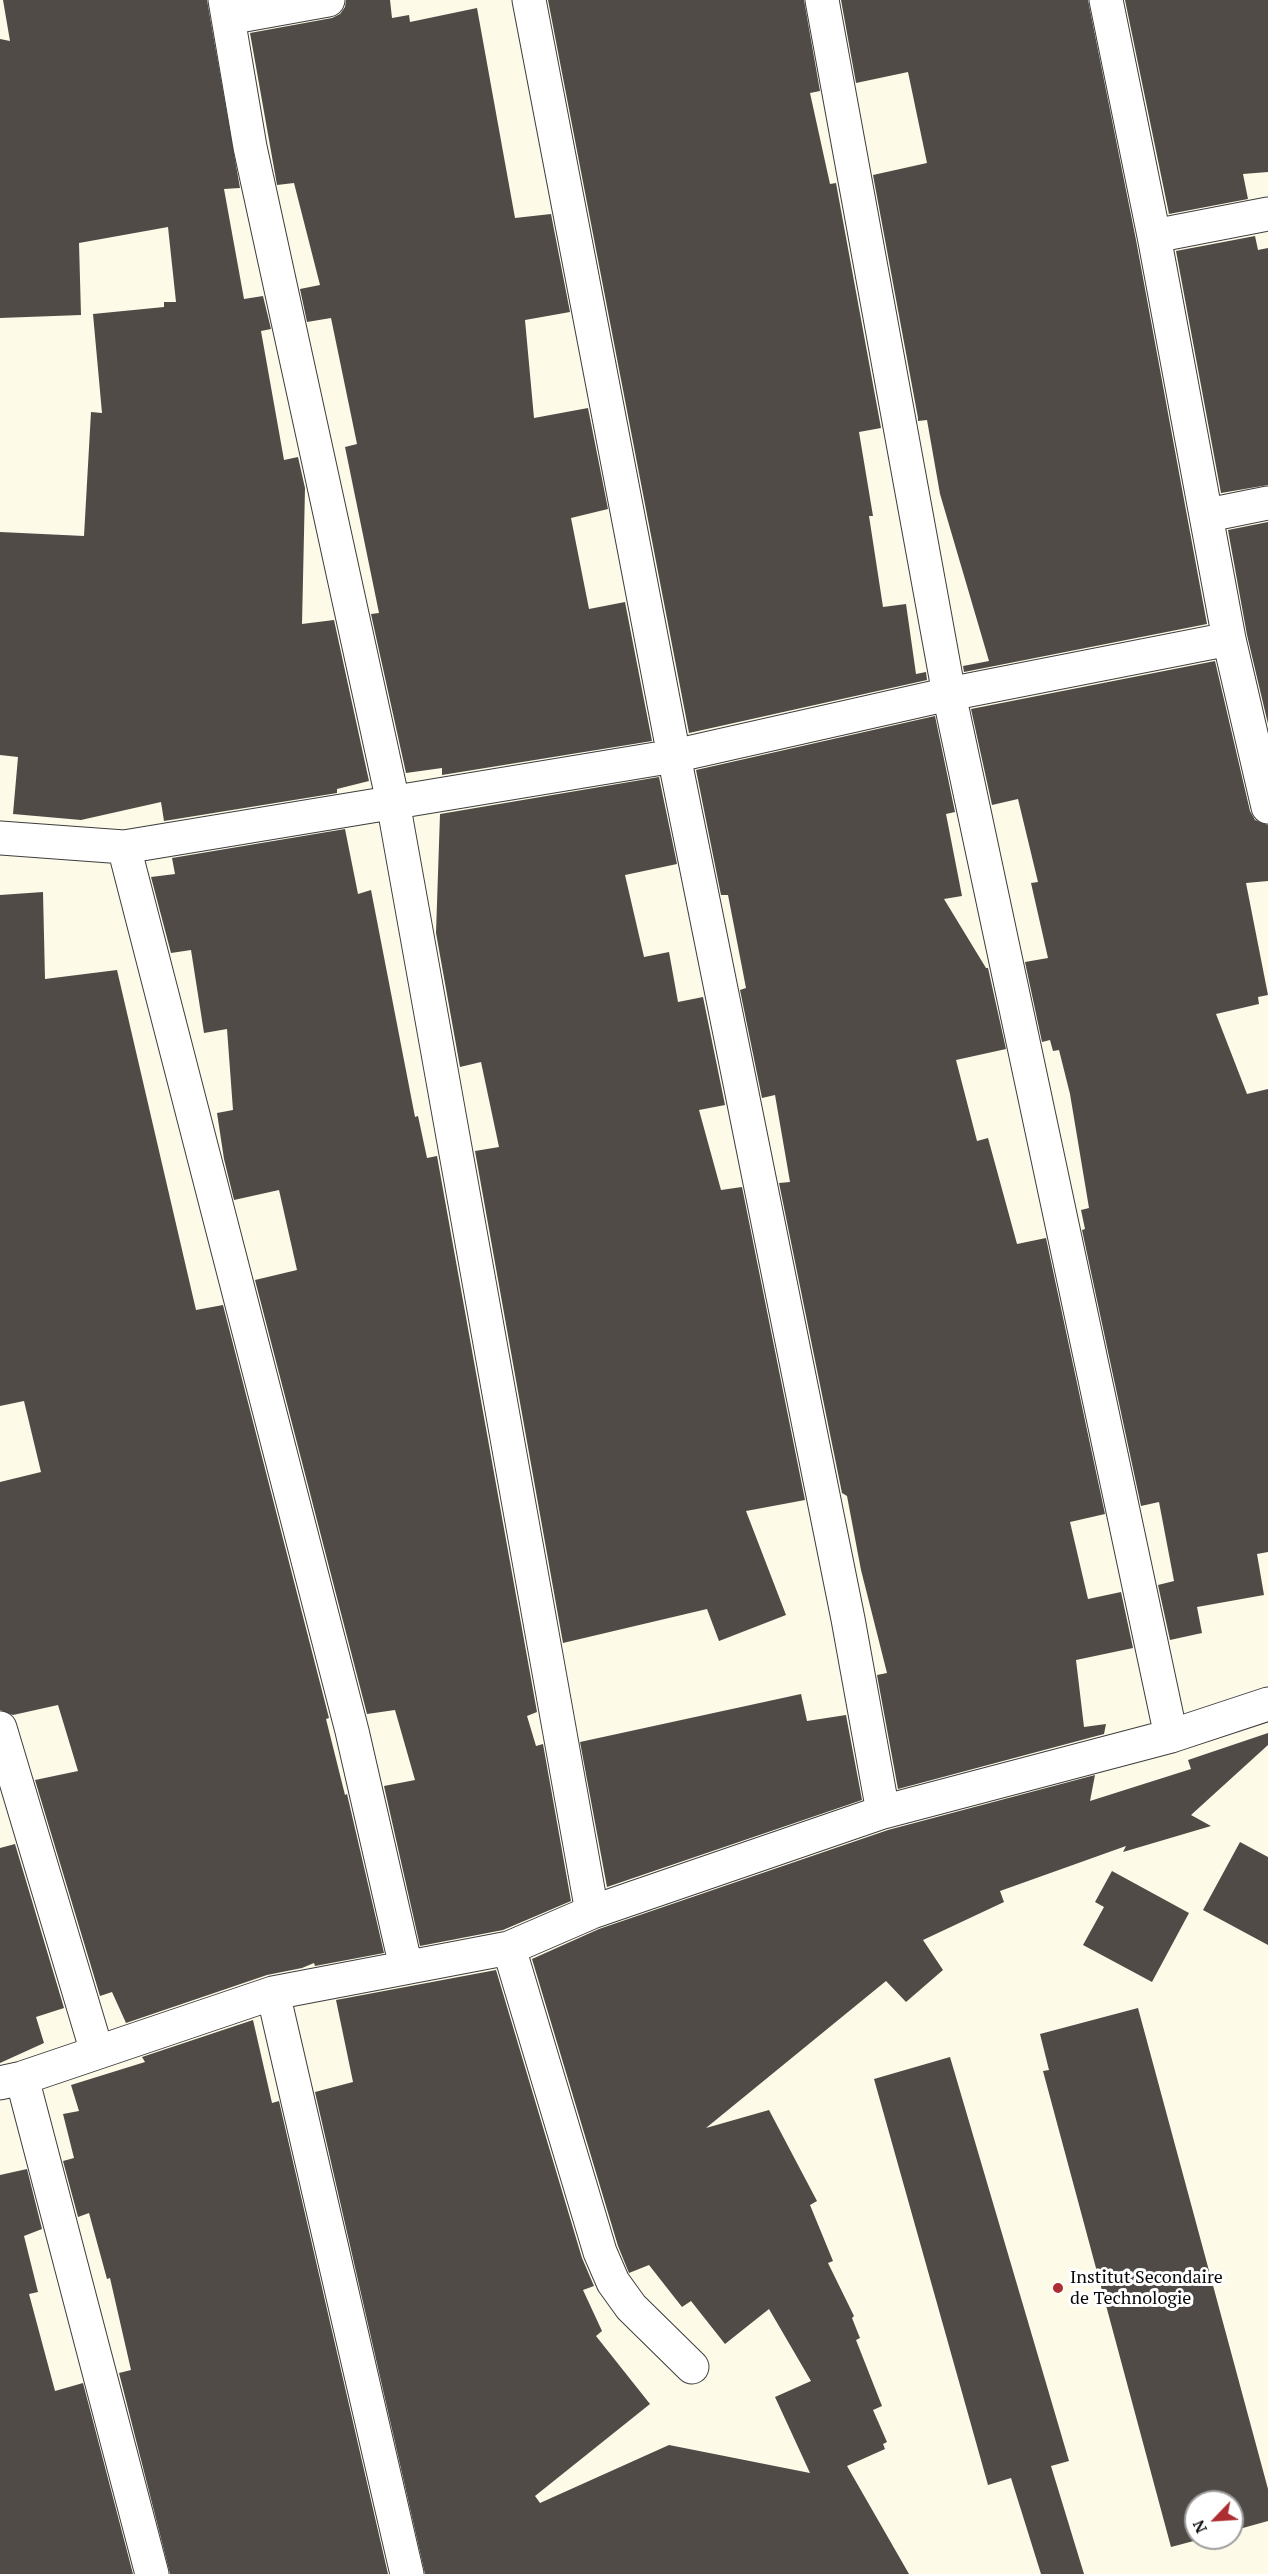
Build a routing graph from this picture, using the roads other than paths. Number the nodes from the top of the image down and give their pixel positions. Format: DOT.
graph roads {
  1 [pos="328,0"];
  2 [pos="528,0"];
  3 [pos="822,0"];
  4 [pos="1106,0"];
  5 [pos="226,9"];
  6 [pos="1268,214"];
  7 [pos="1154,236"];
  8 [pos="1268,503"];
  9 [pos="1208,515"];
  10 [pos="1229,639"];
  11 [pos="949,694"];
  12 [pos="675,756"];
  13 [pos="1267,799"];
  14 [pos="393,802"];
  15 [pos="0,838"];
  16 [pos="124,848"];
  17 [pos="1268,1704"];
  18 [pos="0,1728"];
  19 [pos="1172,1736"];
  20 [pos="883,1812"];
  21 [pos="592,1912"];
  22 [pos="509,1948"];
  23 [pos="406,1967"];
  24 [pos="273,1993"];
  25 [pos="97,2052"];
  26 [pos="11,2080"];
  27 [pos="692,2367"];
  28 [pos="152,2574"];
  29 [pos="407,2574"];
  1 -- 5 [label="street"];
  2 -- 12 [label="street"];
  3 -- 11 [label="street"];
  4 -- 7 [label="street"];
  5 -- 14 [label="street"];
  6 -- 7 [label="street"];
  7 -- 9 [label="street"];
  8 -- 9 [label="street"];
  9 -- 10 [label="street"];
  10 -- 11 [label="street"];
  10 -- 13 [label="street"];
  11 -- 12 [label="street"];
  11 -- 19 [label="street"];
  12 -- 14 [label="street"];
  12 -- 20 [label="street"];
  14 -- 16 [label="street"];
  14 -- 21 [label="street"];
  15 -- 16 [label="street"];
  16 -- 23 [label="street"];
  17 -- 19 [label="street"];
  18 -- 25 [label="street"];
  19 -- 20 [label="street"];
  20 -- 21 [label="street"];
  21 -- 22 [label="street"];
  22 -- 23 [label="street"];
  22 -- 27 [label="street"];
  23 -- 24 [label="street"];
  24 -- 25 [label="street"];
  24 -- 29 [label="street"];
  25 -- 26 [label="street"];
  26 -- 28 [label="street"];
}
